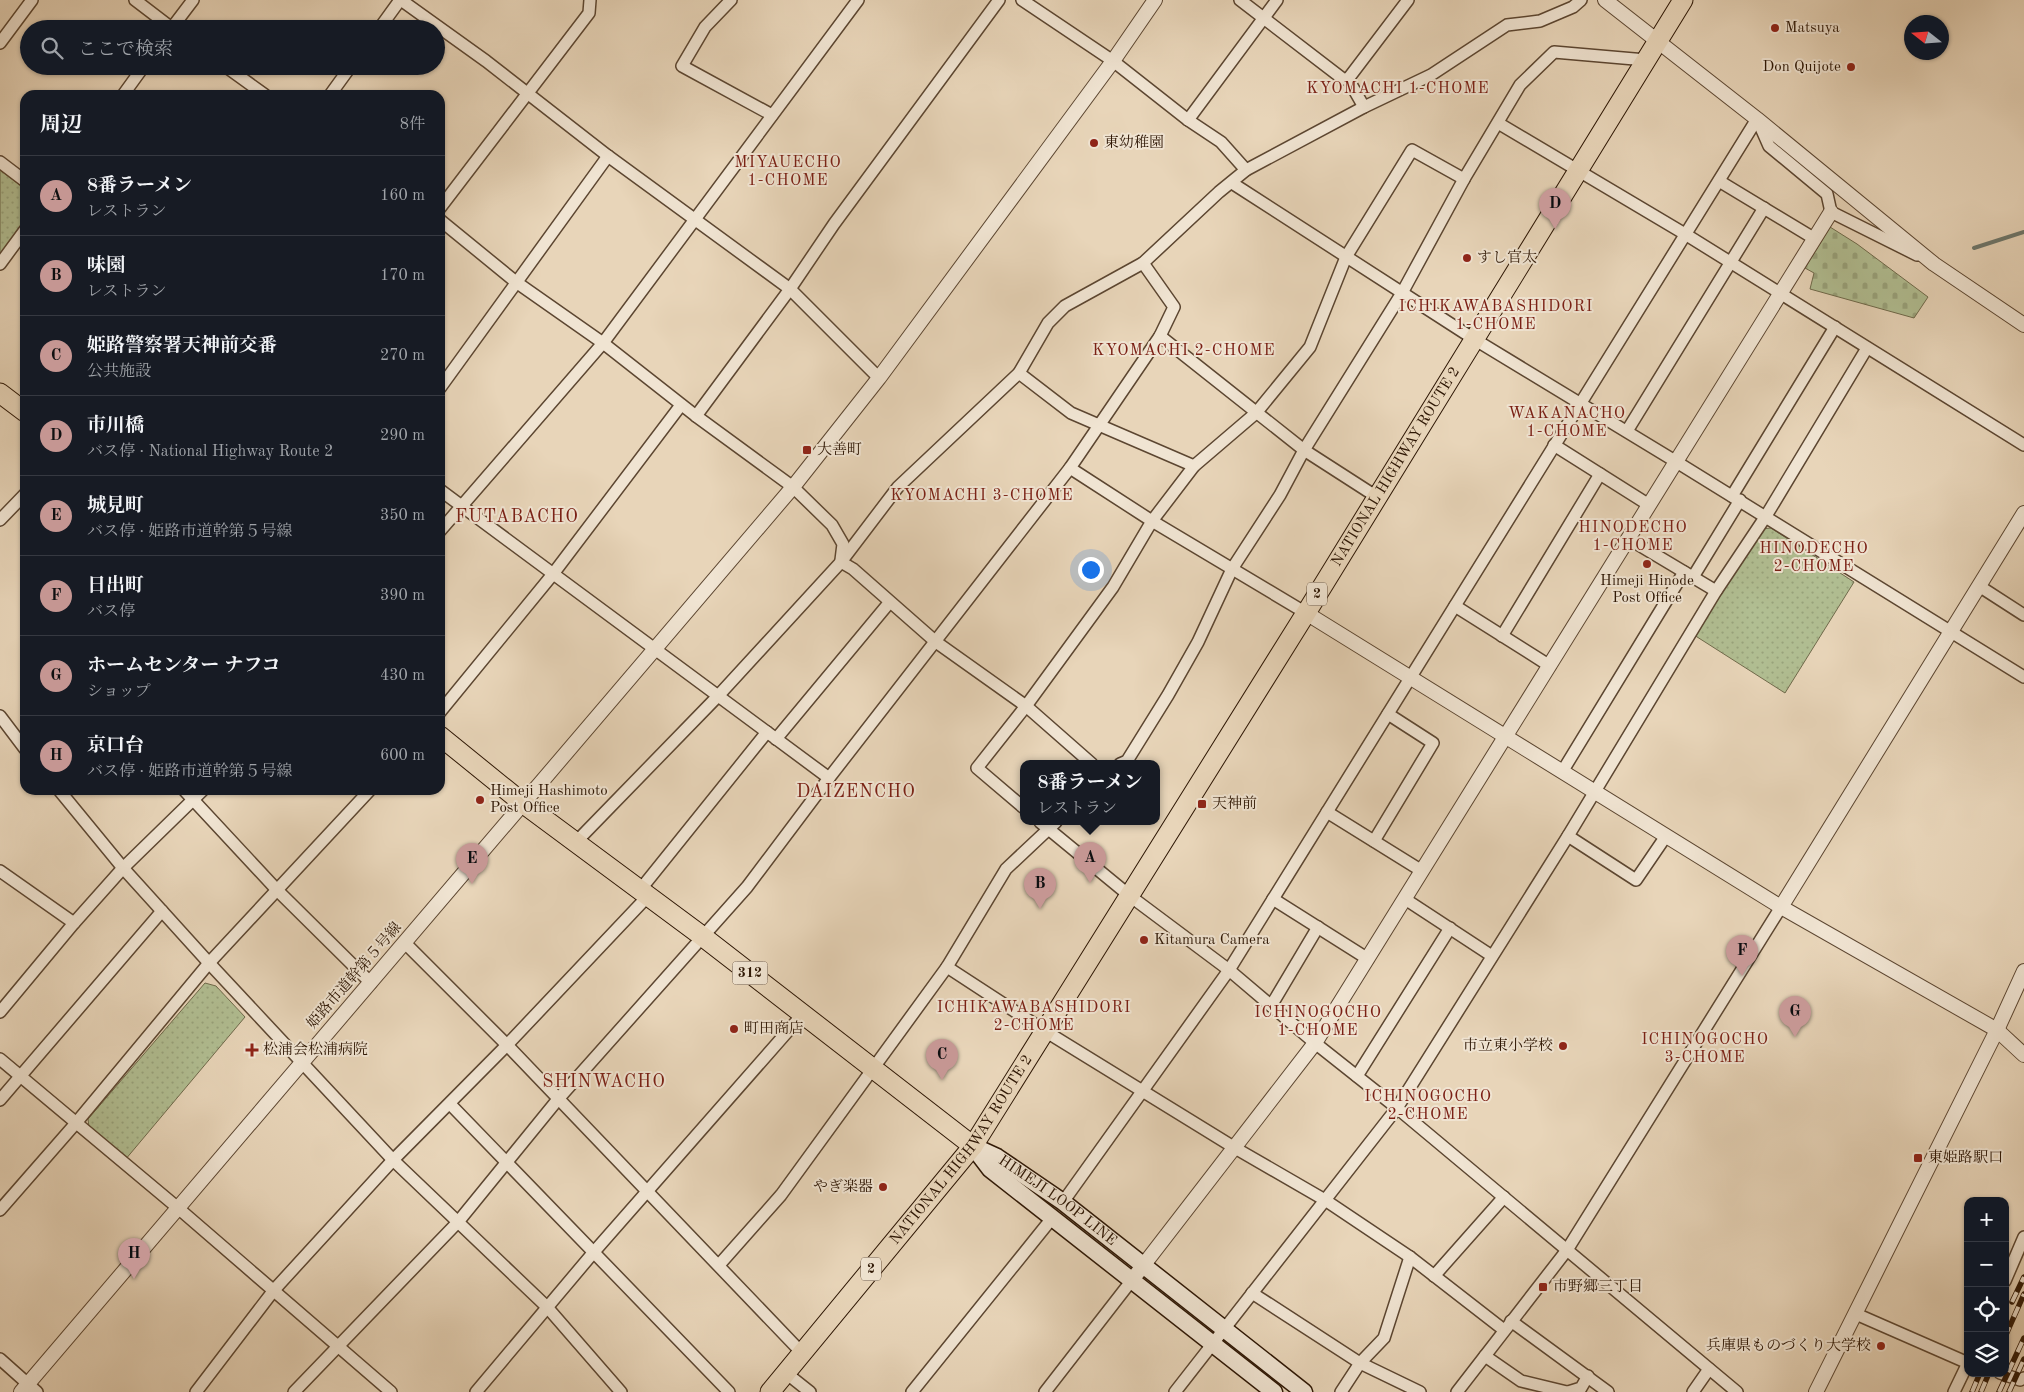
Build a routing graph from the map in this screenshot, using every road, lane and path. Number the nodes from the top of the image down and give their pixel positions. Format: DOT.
graph roads {
  1 [pos="32,0"];
  2 [pos="135,0"];
  3 [pos="193,0"];
  4 [pos="401,0"];
  5 [pos="590,0"];
  6 [pos="730,0"];
  7 [pos="858,0"];
  8 [pos="999,0"];
  9 [pos="1022,0"];
  10 [pos="1155,0"];
  11 [pos="1240,0"];
  12 [pos="1277,0"];
  13 [pos="1408,0"];
  14 [pos="1581,0"];
  15 [pos="1605,0"];
  16 [pos="1683,0"];
  17 [pos="1263,17"];
  18 [pos="161,20"];
  19 [pos="178,20"];
  20 [pos="386,20"];
  21 [pos="429,20"];
  22 [pos="445,32"];
  23 [pos="1658,41"];
  24 [pos="0,42"];
  25 [pos="1646,60"];
  26 [pos="1113,62"];
  27 [pos="137,75"];
  28 [pos="237,75"];
  29 [pos="345,75"];
  30 [pos="1348,79"];
  31 [pos="127,90"];
  32 [pos="258,90"];
  33 [pos="334,90"];
  34 [pos="528,95"];
  35 [pos="1364,107"];
  36 [pos="772,115"];
  37 [pos="1188,120"];
  38 [pos="1757,120"];
  39 [pos="1498,123"];
  40 [pos="608,156"];
  41 [pos="0,162"];
  42 [pos="1246,170"];
  43 [pos="1580,171"];
  44 [pos="20,177"];
  45 [pos="1464,179"];
  46 [pos="1719,181"];
  47 [pos="1232,183"];
  48 [pos="445,202"];
  49 [pos="1764,208"];
  50 [pos="1831,212"];
  51 [pos="695,218"];
  52 [pos="445,224"];
  53 [pos="1685,234"];
  54 [pos="20,237"];
  55 [pos="1815,239"];
  56 [pos="1346,257"];
  57 [pos="1144,262"];
  58 [pos="1730,263"];
  59 [pos="0,264"];
  60 [pos="1934,264"];
  61 [pos="516,282"];
  62 [pos="790,289"];
  63 [pos="1402,293"];
  64 [pos="1780,294"];
  65 [pos="2024,325"];
  66 [pos="1835,327"];
  67 [pos="1160,336"];
  68 [pos="1474,339"];
  69 [pos="603,343"];
  70 [pos="1867,348"];
  71 [pos="1019,373"];
  72 [pos="879,378"];
  73 [pos="445,381"];
  74 [pos="0,393"];
  75 [pos="1580,403"];
  76 [pos="681,405"];
  77 [pos="20,408"];
  78 [pos="1256,413"];
  79 [pos="696,416"];
  80 [pos="1098,426"];
  81 [pos="1627,432"];
  82 [pos="1554,445"];
  83 [pos="2024,445"];
  84 [pos="1304,450"];
  85 [pos="1675,461"];
  86 [pos="1194,466"];
  87 [pos="1070,468"];
  88 [pos="1600,474"];
  89 [pos="793,488"];
  90 [pos="445,494"];
  91 [pos="1377,497"];
  92 [pos="1736,498"];
  93 [pos="20,499"];
  94 [pos="1649,505"];
  95 [pos="461,506"];
  96 [pos="2024,513"];
  97 [pos="1766,516"];
  98 [pos="0,520"];
  99 [pos="1152,521"];
  100 [pos="445,525"];
  101 [pos="1629,539"];
  102 [pos="841,562"];
  103 [pos="1232,569"];
  104 [pos="553,574"];
  105 [pos="1688,574"];
  106 [pos="1979,586"];
  107 [pos="1716,591"];
  108 [pos="889,602"];
  109 [pos="1454,606"];
  110 [pos="1306,613"];
  111 [pos="2024,615"];
  112 [pos="1951,631"];
  113 [pos="1502,636"];
  114 [pos="936,642"];
  115 [pos="656,649"];
  116 [pos="1550,666"];
  117 [pos="2024,677"];
  118 [pos="1409,678"];
  119 [pos="718,696"];
  120 [pos="445,706"];
  121 [pos="1026,706"];
  122 [pos="1388,714"];
  123 [pos="0,716"];
  124 [pos="772,735"];
  125 [pos="1506,738"];
  126 [pos="20,739"];
  127 [pos="445,740"];
  128 [pos="1087,760"];
  129 [pos="1128,760"];
  130 [pos="1562,772"];
  131 [pos="829,778"];
  132 [pos="1594,791"];
  133 [pos="63,795"];
  134 [pos="188,795"];
  135 [pos="198,795"];
  136 [pos="365,795"];
  137 [pos="193,800"];
  138 [pos="524,804"];
  139 [pos="1020,805"];
  140 [pos="1327,812"];
  141 [pos="1047,825"];
  142 [pos="1049,825"];
  143 [pos="1568,836"];
  144 [pos="1666,836"];
  145 [pos="1374,841"];
  146 [pos="576,842"];
  147 [pos="123,868"];
  148 [pos="0,870"];
  149 [pos="1422,871"];
  150 [pos="277,890"];
  151 [pos="644,893"];
  152 [pos="1130,896"];
  153 [pos="1405,898"];
  154 [pos="1274,899"];
  155 [pos="1781,907"];
  156 [pos="162,911"];
  157 [pos="74,923"];
  158 [pos="1318,928"];
  159 [pos="1450,928"];
  160 [pos="702,936"];
  161 [pos="405,943"];
  162 [pos="1492,956"];
  163 [pos="1368,959"];
  164 [pos="209,963"];
  165 [pos="947,967"];
  166 [pos="1229,970"];
  167 [pos="2024,971"];
  168 [pos="371,983"];
  169 [pos="1271,1006"];
  170 [pos="0,1012"];
  171 [pos="802,1015"];
  172 [pos="1996,1030"];
  173 [pos="1045,1031"];
  174 [pos="1315,1043"];
  175 [pos="507,1045"];
  176 [pos="2024,1055"];
  177 [pos="0,1059"];
  178 [pos="302,1062"];
  179 [pos="872,1069"];
  180 [pos="20,1076"];
  181 [pos="1357,1076"];
  182 [pos="1143,1091"];
  183 [pos="559,1098"];
  184 [pos="0,1100"];
  185 [pos="450,1104"];
  186 [pos="1397,1108"];
  187 [pos="76,1123"];
  188 [pos="973,1146"];
  189 [pos="1235,1148"];
  190 [pos="393,1160"];
  191 [pos="507,1164"];
  192 [pos="647,1192"];
  193 [pos="1504,1197"];
  194 [pos="1325,1200"];
  195 [pos="1063,1202"];
  196 [pos="178,1208"];
  197 [pos="0,1210"];
  198 [pos="1053,1217"];
  199 [pos="458,1222"];
  200 [pos="2024,1237"];
  201 [pos="1567,1250"];
  202 [pos="593,1253"];
  203 [pos="1410,1257"];
  204 [pos="719,1265"];
  205 [pos="1143,1267"];
  206 [pos="2009,1272"];
  207 [pos="1434,1276"];
  208 [pos="1132,1280"];
  209 [pos="274,1290"];
  210 [pos="1252,1293"];
  211 [pos="547,1307"];
  212 [pos="1856,1314"];
  213 [pos="1508,1326"];
  214 [pos="1224,1328"];
  215 [pos="1213,1343"];
  216 [pos="337,1346"];
  217 [pos="802,1353"];
  218 [pos="1484,1356"];
  219 [pos="0,1359"];
  220 [pos="1964,1361"];
  221 [pos="1360,1363"];
  222 [pos="1708,1369"];
  223 [pos="1964,1371"];
  224 [pos="786,1373"];
  225 [pos="1588,1376"];
  226 [pos="2009,1376"];
  227 [pos="2024,1378"];
  228 [pos="29,1389"];
  229 [pos="616,1390"];
  230 [pos="196,1392"];
  231 [pos="294,1392"];
  232 [pos="391,1392"];
  233 [pos="476,1392"];
  234 [pos="728,1392"];
  235 [pos="770,1392"];
  236 [pos="810,1392"];
  237 [pos="912,1392"];
  238 [pos="1045,1392"];
  239 [pos="1175,1392"];
  240 [pos="1274,1392"];
  241 [pos="1304,1392"];
  242 [pos="1340,1392"];
  243 [pos="1420,1392"];
  244 [pos="1457,1392"];
  245 [pos="1567,1392"];
  246 [pos="1608,1392"];
  247 [pos="1693,1392"];
  248 [pos="1737,1392"];
  249 [pos="1816,1392"];
  250 [pos="1954,1392"];
  1 -- 24 [label="street"];
  2 -- 18 [label="street"];
  3 -- 19 [label="street"];
  4 -- 20 [label="street"];
  4 -- 21 [label="street"];
  5 -- 34 [label="street"];
  6 -- 36 [label="street"];
  7 -- 36 [label="street"];
  8 -- 62 [label="street"];
  9 -- 26 [label="street"];
  10 -- 26 [label="street, 姫路市道幹第５号線"];
  11 -- 17 [label="street"];
  12 -- 17 [label="street"];
  13 -- 30 [label="street"];
  14 -- 35 [label="street"];
  15 -- 23 [label="street"];
  16 -- 23 [label="highway, NATIONAL HIGHWAY ROUTE 2 / 2"];
  17 -- 30 [label="street"];
  17 -- 37 [label="street"];
  22 -- 34 [label="street"];
  23 -- 25 [label="highway, NATIONAL HIGHWAY ROUTE 2 / 2"];
  23 -- 38 [label="street"];
  25 -- 39 [label="street"];
  25 -- 43 [label="highway, NATIONAL HIGHWAY ROUTE 2 / 2"];
  26 -- 37 [label="street"];
  26 -- 72 [label="street, 姫路市道幹第５号線"];
  27 -- 31 [label="street"];
  28 -- 32 [label="street"];
  29 -- 33 [label="street"];
  30 -- 35 [label="street"];
  34 -- 40 [label="street"];
  34 -- 48 [label="street"];
  35 -- 42 [label="street"];
  36 -- 51 [label="street"];
  37 -- 42 [label="street"];
  38 -- 46 [label="street"];
  38 -- 50 [label="street"];
  38 -- 60 [label="street"];
  39 -- 43 [label="street"];
  39 -- 45 [label="street"];
  40 -- 51 [label="street"];
  40 -- 61 [label="street"];
  41 -- 44 [label="street"];
  42 -- 47 [label="street"];
  43 -- 53 [label="street"];
  43 -- 68 [label="highway, NATIONAL HIGHWAY ROUTE 2 / 2"];
  45 -- 56 [label="street"];
  45 -- 63 [label="street"];
  46 -- 49 [label="street"];
  46 -- 53 [label="street"];
  47 -- 56 [label="street"];
  47 -- 57 [label="street"];
  49 -- 55 [label="street"];
  49 -- 58 [label="street"];
  50 -- 55 [label="street"];
  50 -- 60 [label="street"];
  51 -- 62 [label="street"];
  51 -- 69 [label="street"];
  52 -- 61 [label="street"];
  53 -- 58 [label="street"];
  53 -- 75 [label="street"];
  54 -- 59 [label="street"];
  55 -- 64 [label="street"];
  56 -- 63 [label="street"];
  56 -- 78 [label="street"];
  57 -- 67 [label="street"];
  57 -- 71 [label="street"];
  58 -- 64 [label="street"];
  58 -- 81 [label="street"];
  60 -- 65 [label="street"];
  61 -- 69 [label="street"];
  61 -- 73 [label="street"];
  62 -- 72 [label="street"];
  62 -- 79 [label="street"];
  63 -- 68 [label="street"];
  63 -- 84 [label="street"];
  64 -- 66 [label="street"];
  64 -- 85 [label="street"];
  66 -- 70 [label="street"];
  66 -- 92 [label="street"];
  67 -- 78 [label="street"];
  67 -- 80 [label="street"];
  68 -- 75 [label="street"];
  68 -- 91 [label="highway, NATIONAL HIGHWAY ROUTE 2 / 2"];
  69 -- 76 [label="street"];
  69 -- 95 [label="street"];
  70 -- 83 [label="street"];
  70 -- 97 [label="street"];
  71 -- 80 [label="street"];
  71 -- 102 [label="street"];
  72 -- 89 [label="street, 姫路市道幹第５号線"];
  74 -- 77 [label="highway"];
  75 -- 81 [label="street"];
  75 -- 82 [label="street"];
  76 -- 79 [label="street"];
  76 -- 104 [label="street"];
  78 -- 84 [label="street"];
  78 -- 86 [label="street"];
  79 -- 89 [label="street"];
  80 -- 86 [label="street"];
  80 -- 87 [label="street"];
  81 -- 85 [label="street"];
  82 -- 88 [label="street"];
  82 -- 109 [label="street"];
  84 -- 91 [label="street"];
  84 -- 103 [label="street"];
  85 -- 92 [label="street"];
  85 -- 94 [label="street"];
  86 -- 99 [label="street"];
  87 -- 99 [label="street"];
  87 -- 114 [label="street"];
  88 -- 94 [label="street"];
  88 -- 113 [label="street"];
  89 -- 102 [label="street"];
  89 -- 115 [label="street, 姫路市道幹第５号線"];
  90 -- 95 [label="street"];
  91 -- 110 [label="highway, NATIONAL HIGHWAY ROUTE 2 / 2"];
  92 -- 97 [label="street"];
  92 -- 105 [label="street"];
  93 -- 98 [label="street"];
  94 -- 101 [label="street"];
  95 -- 100 [label="street"];
  95 -- 104 [label="street"];
  96 -- 106 [label="street"];
  97 -- 107 [label="street"];
  97 -- 112 [label="street"];
  99 -- 103 [label="street"];
  99 -- 121 [label="street"];
  101 -- 105 [label="street"];
  101 -- 116 [label="street"];
  102 -- 108 [label="street"];
  102 -- 119 [label="street"];
  103 -- 110 [label="street"];
  103 -- 129 [label="street"];
  104 -- 115 [label="street"];
  104 -- 120 [label="street"];
  105 -- 107 [label="street"];
  105 -- 130 [label="street"];
  106 -- 111 [label="street"];
  106 -- 112 [label="street"];
  107 -- 132 [label="street"];
  108 -- 114 [label="street"];
  108 -- 124 [label="street"];
  109 -- 113 [label="street"];
  109 -- 118 [label="street"];
  110 -- 118 [label="street"];
  110 -- 152 [label="highway, NATIONAL HIGHWAY ROUTE 2 / 2"];
  112 -- 117 [label="street"];
  112 -- 155 [label="street"];
  113 -- 116 [label="street"];
  114 -- 121 [label="street"];
  114 -- 131 [label="street"];
  115 -- 119 [label="street"];
  115 -- 138 [label="street, 姫路市道幹第５号線"];
  116 -- 125 [label="street"];
  118 -- 122 [label="street"];
  118 -- 125 [label="street"];
  119 -- 124 [label="street"];
  119 -- 146 [label="street"];
  121 -- 128 [label="street"];
  121 -- 139 [label="street"];
  122 -- 140 [label="street"];
  122 -- 145 [label="street"];
  123 -- 126 [label="street"];
  124 -- 131 [label="street"];
  124 -- 151 [label="street"];
  125 -- 130 [label="street"];
  125 -- 149 [label="street"];
  127 -- 138 [label="highway, 312"];
  130 -- 132 [label="street"];
  131 -- 160 [label="street"];
  132 -- 143 [label="street"];
  132 -- 144 [label="street"];
  133 -- 147 [label="street"];
  134 -- 137 [label="street"];
  135 -- 137 [label="street"];
  136 -- 150 [label="street"];
  137 -- 147 [label="street"];
  137 -- 150 [label="street"];
  138 -- 146 [label="highway, 312"];
  138 -- 161 [label="street, 姫路市道幹第５号線"];
  140 -- 145 [label="street"];
  140 -- 154 [label="street"];
  141 -- 165 [label="street"];
  142 -- 152 [label="street"];
  143 -- 144 [label="street"];
  143 -- 162 [label="street"];
  144 -- 155 [label="street"];
  145 -- 149 [label="street"];
  146 -- 151 [label="highway, 312"];
  147 -- 156 [label="street"];
  147 -- 157 [label="street"];
  148 -- 157 [label="street"];
  149 -- 153 [label="street"];
  150 -- 164 [label="street"];
  150 -- 168 [label="street"];
  151 -- 160 [label="highway, 312"];
  151 -- 175 [label="street"];
  152 -- 166 [label="street"];
  152 -- 173 [label="highway, NATIONAL HIGHWAY ROUTE 2 / 2"];
  153 -- 159 [label="street"];
  153 -- 163 [label="street"];
  154 -- 158 [label="street"];
  154 -- 166 [label="street"];
  155 -- 172 [label="street"];
  155 -- 201 [label="street"];
  156 -- 164 [label="street"];
  156 -- 180 [label="street"];
  157 -- 170 [label="street"];
  158 -- 163 [label="street"];
  158 -- 169 [label="street"];
  159 -- 162 [label="street"];
  159 -- 181 [label="street"];
  160 -- 171 [label="highway, 312"];
  160 -- 183 [label="street"];
  161 -- 168 [label="street, 姫路市道幹第５号線"];
  161 -- 175 [label="street"];
  162 -- 186 [label="street"];
  163 -- 174 [label="street"];
  164 -- 178 [label="street"];
  164 -- 187 [label="street"];
  165 -- 173 [label="street"];
  165 -- 179 [label="street"];
  166 -- 169 [label="street"];
  166 -- 182 [label="street"];
  167 -- 172 [label="street"];
  168 -- 178 [label="street, 姫路市道幹第５号線"];
  169 -- 174 [label="street"];
  171 -- 179 [label="highway, 312"];
  171 -- 192 [label="street"];
  172 -- 176 [label="street"];
  172 -- 212 [label="street"];
  173 -- 182 [label="street"];
  173 -- 188 [label="highway, NATIONAL HIGHWAY ROUTE 2 / 2"];
  174 -- 181 [label="street"];
  174 -- 189 [label="street"];
  175 -- 183 [label="street"];
  175 -- 185 [label="street"];
  177 -- 180 [label="street"];
  178 -- 190 [label="street"];
  178 -- 196 [label="street, 姫路市道幹第５号線"];
  179 -- 188 [label="highway, 312"];
  179 -- 204 [label="street"];
  180 -- 184 [label="street"];
  180 -- 187 [label="street"];
  181 -- 186 [label="street"];
  182 -- 189 [label="street"];
  182 -- 195 [label="street"];
  183 -- 191 [label="street"];
  183 -- 192 [label="street"];
  185 -- 190 [label="street"];
  185 -- 191 [label="street"];
  186 -- 193 [label="street"];
  186 -- 194 [label="street"];
  187 -- 196 [label="street"];
  187 -- 197 [label="street"];
  188 -- 195 [label="main road, HIMEJI LOOP LINE"];
  188 -- 198 [label="main road, HIMEJI LOOP LINE"];
  188 -- 217 [label="highway, NATIONAL HIGHWAY ROUTE 2 / 2"];
  189 -- 194 [label="street"];
  189 -- 205 [label="street"];
  190 -- 199 [label="street"];
  190 -- 209 [label="street"];
  191 -- 199 [label="street"];
  191 -- 202 [label="street"];
  192 -- 202 [label="street"];
  192 -- 204 [label="street"];
  193 -- 201 [label="street"];
  193 -- 207 [label="street"];
  194 -- 203 [label="street"];
  194 -- 210 [label="street"];
  195 -- 205 [label="main road, HIMEJI LOOP LINE"];
  196 -- 209 [label="street"];
  196 -- 228 [label="street, 姫路市道幹第５号線"];
  198 -- 208 [label="main road, HIMEJI LOOP LINE"];
  198 -- 237 [label="street"];
  199 -- 211 [label="street"];
  199 -- 216 [label="street"];
  200 -- 206 [label="street"];
  201 -- 213 [label="street"];
  201 -- 222 [label="street"];
  202 -- 211 [label="street"];
  202 -- 234 [label="street"];
  203 -- 207 [label="street"];
  203 -- 221 [label="street"];
  204 -- 217 [label="street"];
  205 -- 208 [label="street"];
  205 -- 214 [label="main road, HIMEJI LOOP LINE"];
  207 -- 213 [label="street"];
  208 -- 215 [label="main road, HIMEJI LOOP LINE"];
  208 -- 238 [label="street"];
  209 -- 216 [label="street"];
  209 -- 230 [label="street"];
  210 -- 214 [label="street"];
  210 -- 221 [label="street"];
  211 -- 229 [label="street"];
  211 -- 233 [label="street"];
  212 -- 220 [label="street"];
  212 -- 249 [label="street"];
  213 -- 218 [label="street"];
  213 -- 225 [label="street"];
  214 -- 215 [label="street"];
  214 -- 241 [label="main road, HIMEJI LOOP LINE"];
  215 -- 239 [label="street"];
  215 -- 240 [label="main road, HIMEJI LOOP LINE"];
  216 -- 231 [label="street"];
  216 -- 232 [label="street"];
  217 -- 224 [label="highway, NATIONAL HIGHWAY ROUTE 2 / 2"];
  218 -- 244 [label="street"];
  218 -- 245 [label="street"];
  219 -- 228 [label="street"];
  221 -- 242 [label="street"];
  221 -- 243 [label="street"];
  222 -- 247 [label="street"];
  222 -- 248 [label="street"];
  223 -- 250 [label="street"];
  224 -- 235 [label="highway, NATIONAL HIGHWAY ROUTE 2 / 2"];
  224 -- 236 [label="street"];
  225 -- 245 [label="street"];
  225 -- 246 [label="street"];
  226 -- 227 [label="street"];
}
